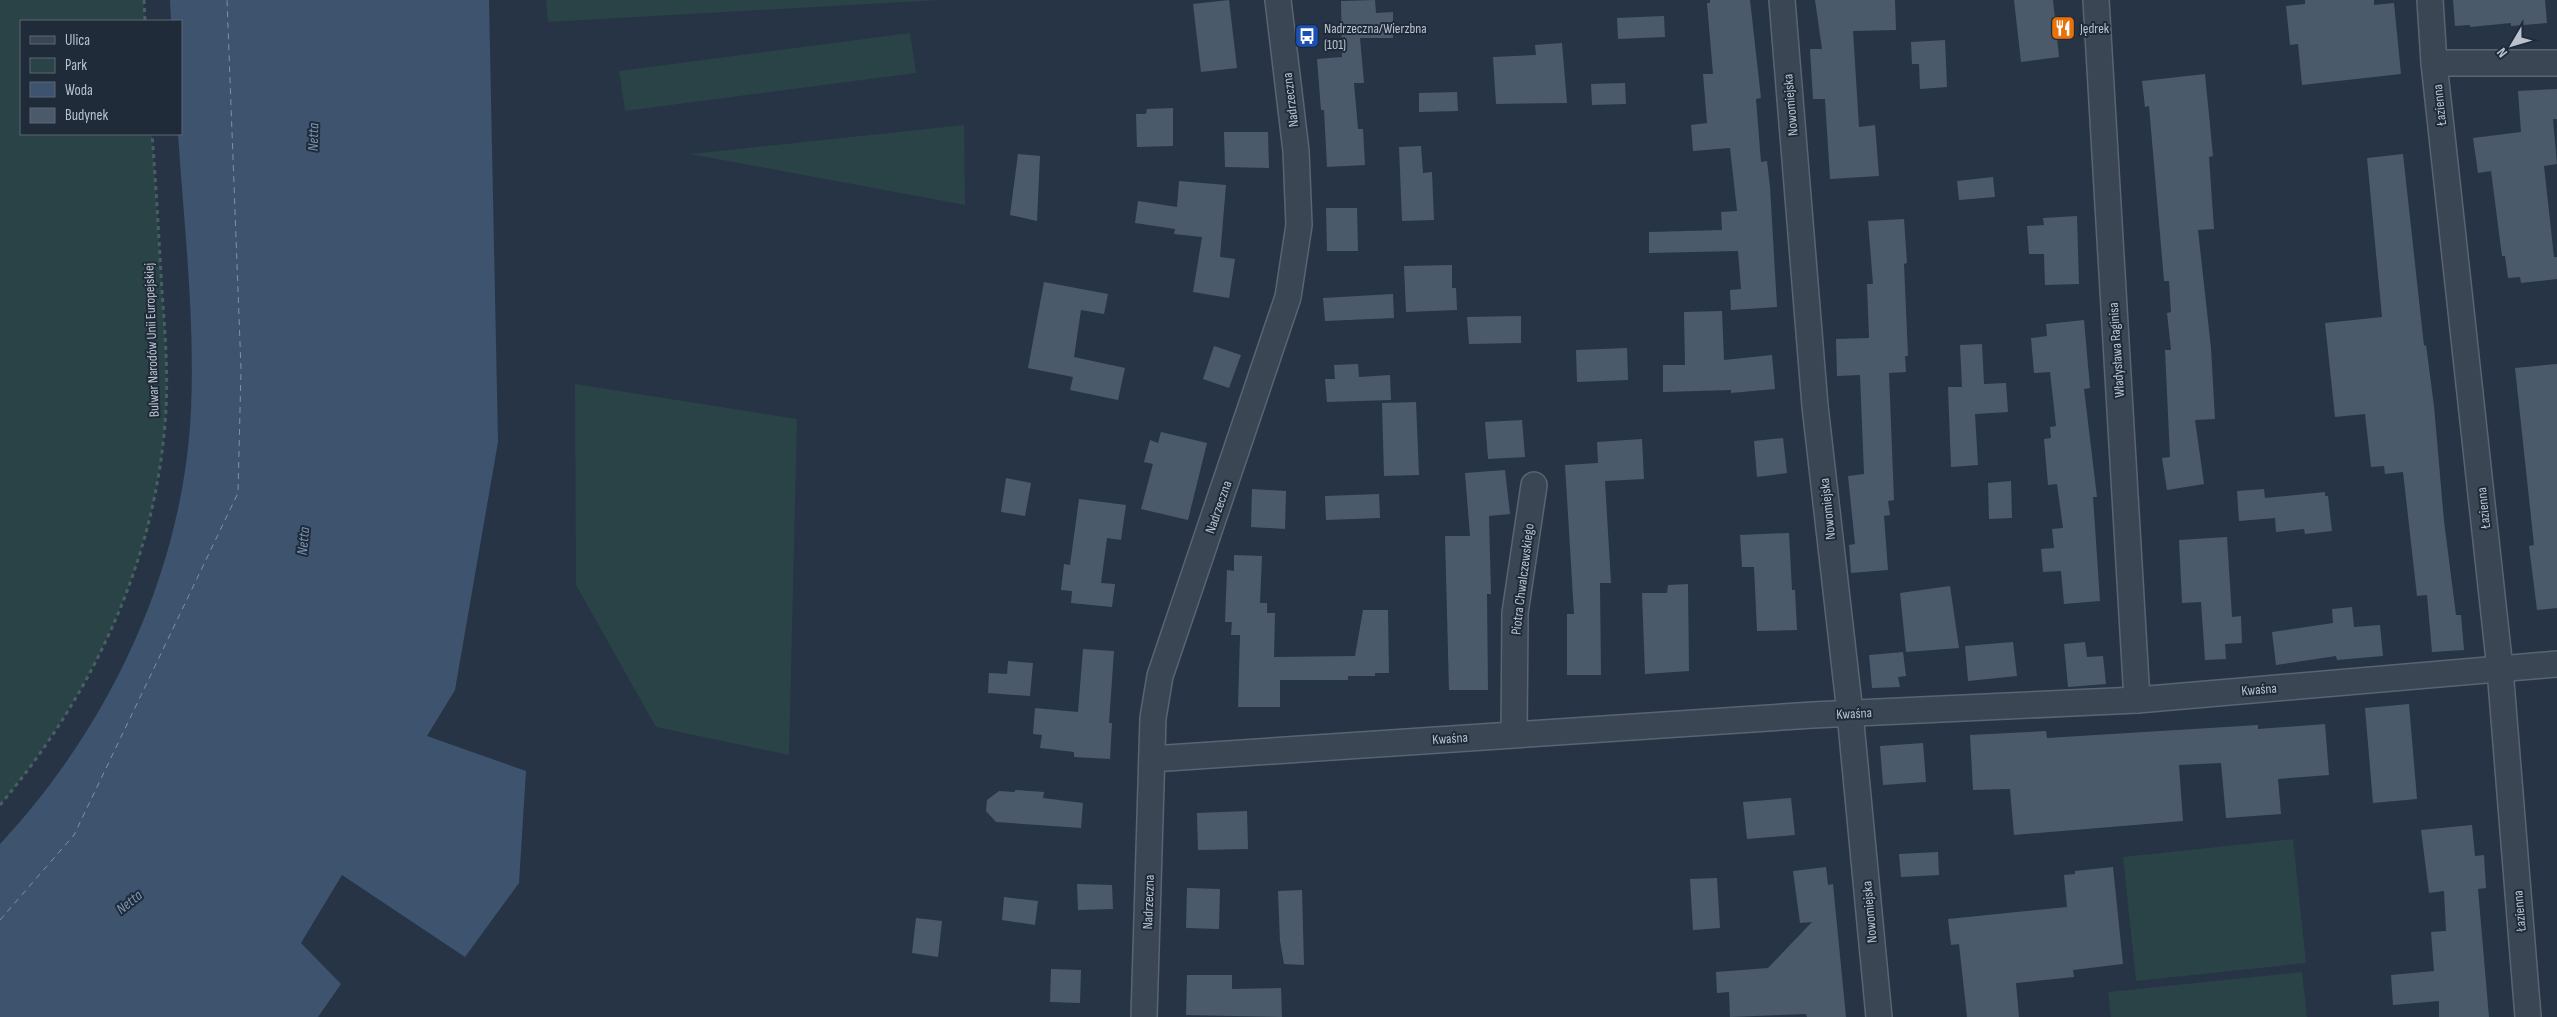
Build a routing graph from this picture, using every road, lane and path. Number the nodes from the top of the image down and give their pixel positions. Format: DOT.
graph roads {
  1 [pos="144,0"];
  2 [pos="1278,0"];
  3 [pos="1782,0"];
  4 [pos="2096,0"];
  5 [pos="2430,0"];
  6 [pos="145,20"];
  7 [pos="2434,63"];
  8 [pos="2557,63"];
  9 [pos="152,135"];
  10 [pos="1534,484"];
  11 [pos="2557,664"];
  12 [pos="2500,668"];
  13 [pos="2137,700"];
  14 [pos="1850,713"];
  15 [pos="1514,733"];
  16 [pos="1152,759"];
  17 [pos="0,805"];
  18 [pos="1144,1017"];
  19 [pos="1879,1017"];
  20 [pos="2528,1017"];
  1 -- 6 [label="path"];
  2 -- 16 [label="street, Nadrzeczna"];
  3 -- 14 [label="street, Nowomiejska"];
  4 -- 13 [label="street, Władysława Raginisa"];
  5 -- 7 [label="street, Łazienna"];
  7 -- 8 [label="street"];
  7 -- 12 [label="street, Łazienna"];
  9 -- 17 [label="path, Bulwar Narodów Unii Europejskiej"];
  10 -- 15 [label="street, Piotra Chwalczewskiego"];
  11 -- 12 [label="street, Kwaśna"];
  12 -- 13 [label="street, Kwaśna"];
  12 -- 20 [label="street, Łazienna"];
  13 -- 14 [label="street, Kwaśna"];
  14 -- 15 [label="street, Kwaśna"];
  14 -- 19 [label="street, Nowomiejska"];
  15 -- 16 [label="street, Kwaśna"];
  16 -- 18 [label="street, Nadrzeczna"];
}
